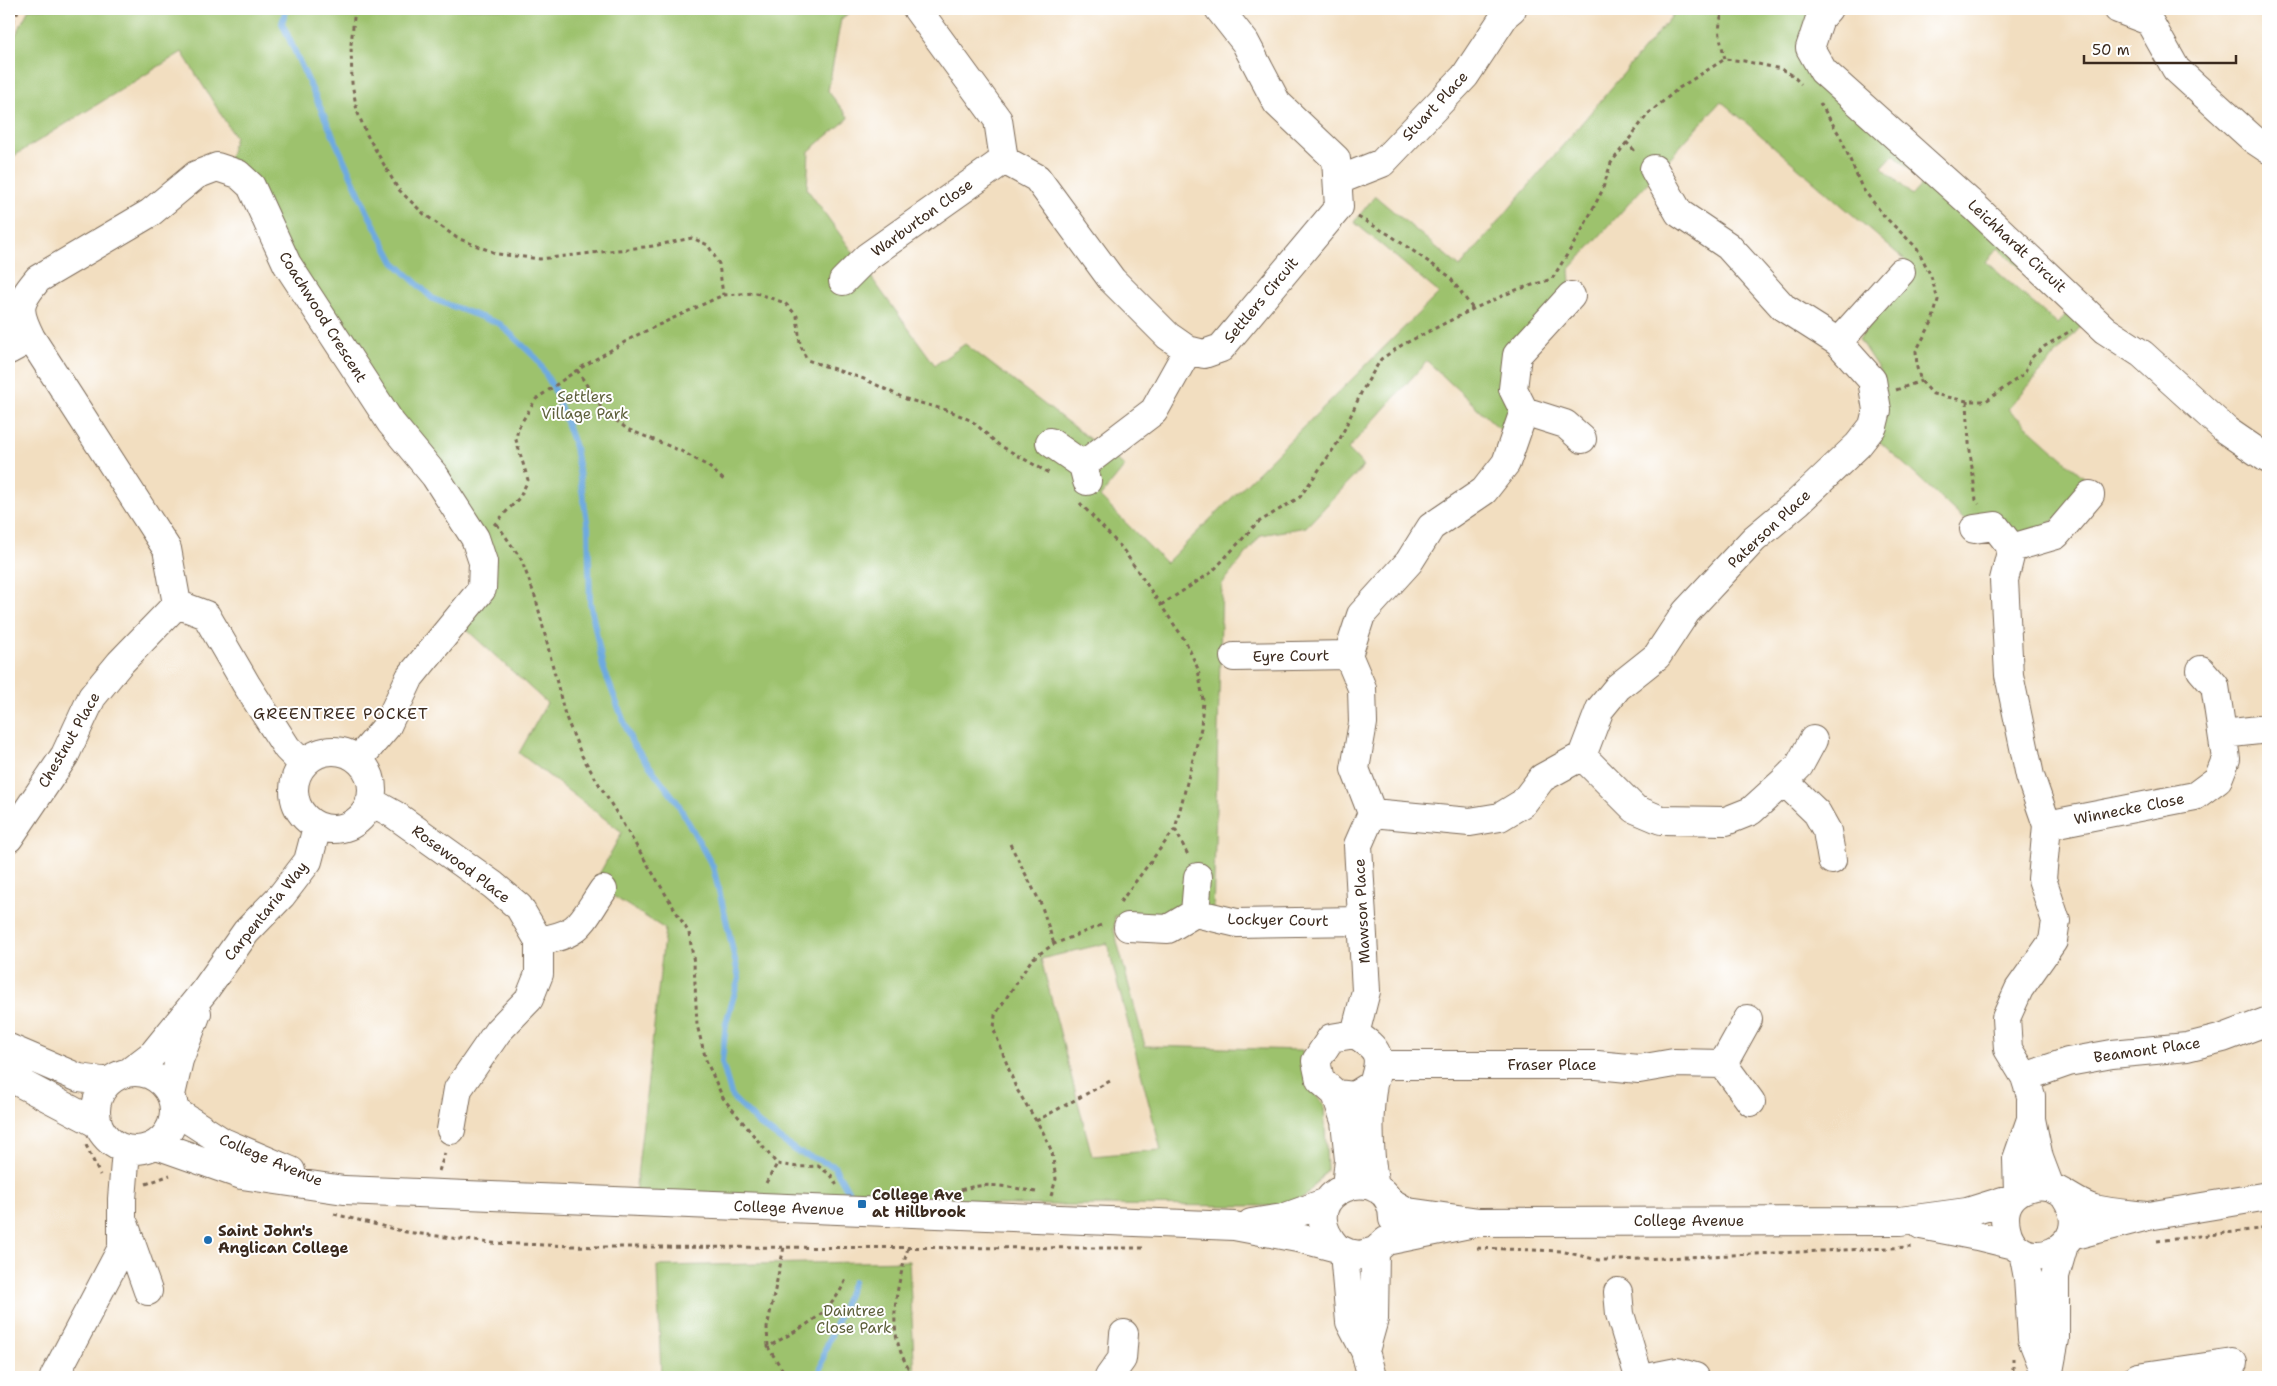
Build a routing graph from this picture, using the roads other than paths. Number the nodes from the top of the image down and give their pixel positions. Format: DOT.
graph roads {
  1 [pos="917,9"];
  2 [pos="1219,9"];
  3 [pos="1512,9"];
  4 [pos="1828,9"];
  5 [pos="2118,9"];
  6 [pos="2154,15"];
  7 [pos="2268,149"];
  8 [pos="1004,160"];
  9 [pos="1654,170"];
  10 [pos="1339,180"];
  11 [pos="1901,272"];
  12 [pos="843,281"];
  13 [pos="1571,296"];
  14 [pos="1838,342"];
  15 [pos="20,344"];
  16 [pos="1188,350"];
  17 [pos="1524,411"];
  18 [pos="1582,439"];
  19 [pos="1050,442"];
  20 [pos="2268,459"];
  21 [pos="2090,495"];
  22 [pos="1984,528"];
  23 [pos="2012,548"];
  24 [pos="178,604"];
  25 [pos="1348,655"];
  26 [pos="1234,657"];
  27 [pos="2201,670"];
  28 [pos="2268,729"];
  29 [pos="2223,734"];
  30 [pos="1813,740"];
  31 [pos="1582,756"];
  32 [pos="358,760"];
  33 [pos="303,764"];
  34 [pos="1784,781"];
  35 [pos="370,801"];
  36 [pos="1372,813"];
  37 [pos="2047,825"];
  38 [pos="317,826"];
  39 [pos="9,838"];
  40 [pos="1832,860"];
  41 [pos="1198,877"];
  42 [pos="603,890"];
  43 [pos="1195,913"];
  44 [pos="1118,918"];
  45 [pos="1362,921"];
  46 [pos="538,941"];
  47 [pos="206,990"];
  48 [pos="1748,1019"];
  49 [pos="2268,1021"];
  50 [pos="1355,1034"];
  51 [pos="9,1048"];
  52 [pos="1723,1064"];
  53 [pos="1376,1075"];
  54 [pos="9,1077"];
  55 [pos="2025,1077"];
  56 [pos="118,1078"];
  57 [pos="1336,1094"];
  58 [pos="1751,1102"];
  59 [pos="173,1103"];
  60 [pos="2031,1119"];
  61 [pos="98,1124"];
  62 [pos="451,1130"];
  63 [pos="157,1145"];
  64 [pos="126,1150"];
  65 [pos="344,1190"];
  66 [pos="2058,1192"];
  67 [pos="1337,1194"];
  68 [pos="1382,1194"];
  69 [pos="2015,1195"];
  70 [pos="2268,1196"];
  71 [pos="122,1218"];
  72 [pos="1900,1221"];
  73 [pos="1479,1222"];
  74 [pos="1234,1226"];
  75 [pos="2151,1228"];
  76 [pos="2068,1241"];
  77 [pos="1381,1246"];
  78 [pos="2019,1249"];
  79 [pos="1341,1250"];
  80 [pos="108,1274"];
  81 [pos="1618,1292"];
  82 [pos="1124,1334"];
  83 [pos="1365,1352"];
  84 [pos="2233,1364"];
  85 [pos="2168,1375"];
  86 [pos="54,1377"];
  87 [pos="1109,1377"];
  88 [pos="1372,1377"];
  89 [pos="1639,1377"];
  90 [pos="1652,1377"];
  91 [pos="1694,1377"];
  92 [pos="2048,1377"];
  93 [pos="2138,1377"];
  1 -- 8 [label="street"];
  2 -- 10 [label="street"];
  3 -- 10 [label="street, Stuart Place"];
  4 -- 20 [label="street, Leichhardt Circuit"];
  5 -- 6 [label="street"];
  6 -- 7 [label="street"];
  8 -- 12 [label="street, Warburton Close"];
  8 -- 16 [label="street"];
  9 -- 14 [label="street, Paterson Place"];
  10 -- 16 [label="street, Settlers Circuit"];
  11 -- 14 [label="street"];
  13 -- 17 [label="street"];
  14 -- 31 [label="street, Paterson Place"];
  15 -- 24 [label="street, Coachwood Crescent"];
  15 -- 32 [label="street, Coachwood Crescent"];
  16 -- 19 [label="street"];
  17 -- 18 [label="street"];
  17 -- 25 [label="street"];
  21 -- 23 [label="street"];
  22 -- 23 [label="street"];
  23 -- 37 [label="street"];
  24 -- 33 [label="street"];
  24 -- 39 [label="street, Chestnut Place"];
  25 -- 26 [label="street, Eyre Court"];
  25 -- 36 [label="street"];
  27 -- 29 [label="street, Winnecke Close"];
  28 -- 29 [label="street"];
  29 -- 37 [label="street, Winnecke Close"];
  30 -- 34 [label="street"];
  31 -- 34 [label="street"];
  31 -- 36 [label="street"];
  32 -- 33 [label="street"];
  32 -- 35 [label="street"];
  33 -- 38 [label="street"];
  34 -- 40 [label="street"];
  35 -- 38 [label="street"];
  35 -- 46 [label="street, Rosewood Place"];
  36 -- 45 [label="street, Mawson Place"];
  37 -- 55 [label="street"];
  38 -- 47 [label="street, Carpentaria Way"];
  41 -- 43 [label="street"];
  42 -- 46 [label="street"];
  43 -- 44 [label="street"];
  43 -- 45 [label="street, Lockyer Court"];
  45 -- 50 [label="street, Mawson Place"];
  46 -- 62 [label="street, Rosewood Place"];
  47 -- 56 [label="street, Carpentaria Way"];
  47 -- 59 [label="street, Carpentaria Way"];
  48 -- 52 [label="street"];
  49 -- 55 [label="street, Beamont Place"];
  50 -- 53 [label="street"];
  50 -- 57 [label="street"];
  51 -- 56 [label="street, College Avenue"];
  52 -- 53 [label="street, Fraser Place"];
  52 -- 58 [label="street"];
  53 -- 57 [label="street"];
  53 -- 68 [label="street"];
  54 -- 61 [label="street"];
  55 -- 60 [label="street"];
  56 -- 59 [label="street, College Avenue"];
  56 -- 61 [label="street"];
  57 -- 67 [label="street"];
  59 -- 63 [label="street"];
  59 -- 65 [label="street, College Avenue"];
  60 -- 66 [label="street"];
  60 -- 69 [label="street"];
  61 -- 64 [label="street"];
  63 -- 64 [label="street"];
  63 -- 65 [label="street, College Avenue"];
  64 -- 71 [label="street"];
  65 -- 74 [label="street, College Avenue"];
  66 -- 69 [label="street, College Avenue"];
  66 -- 75 [label="street, College Avenue"];
  66 -- 76 [label="street"];
  67 -- 68 [label="street, College Avenue"];
  67 -- 74 [label="street, College Avenue"];
  67 -- 79 [label="street"];
  68 -- 73 [label="street, College Avenue"];
  68 -- 77 [label="street"];
  69 -- 72 [label="street, College Avenue"];
  69 -- 78 [label="street"];
  70 -- 75 [label="street, College Avenue"];
  71 -- 80 [label="street"];
  71 -- 80 [label="street"];
  72 -- 73 [label="street, College Avenue"];
  72 -- 78 [label="street, College Avenue"];
  73 -- 77 [label="street, College Avenue"];
  74 -- 79 [label="street, College Avenue"];
  75 -- 76 [label="street, College Avenue"];
  76 -- 78 [label="street, College Avenue"];
  76 -- 92 [label="street"];
  77 -- 79 [label="street, College Avenue"];
  77 -- 83 [label="street"];
  78 -- 92 [label="street"];
  79 -- 83 [label="street"];
  80 -- 86 [label="street"];
  81 -- 89 [label="street"];
  82 -- 87 [label="street"];
  83 -- 88 [label="street"];
  84 -- 85 [label="street"];
  85 -- 93 [label="street"];
  90 -- 91 [label="street"];
}
